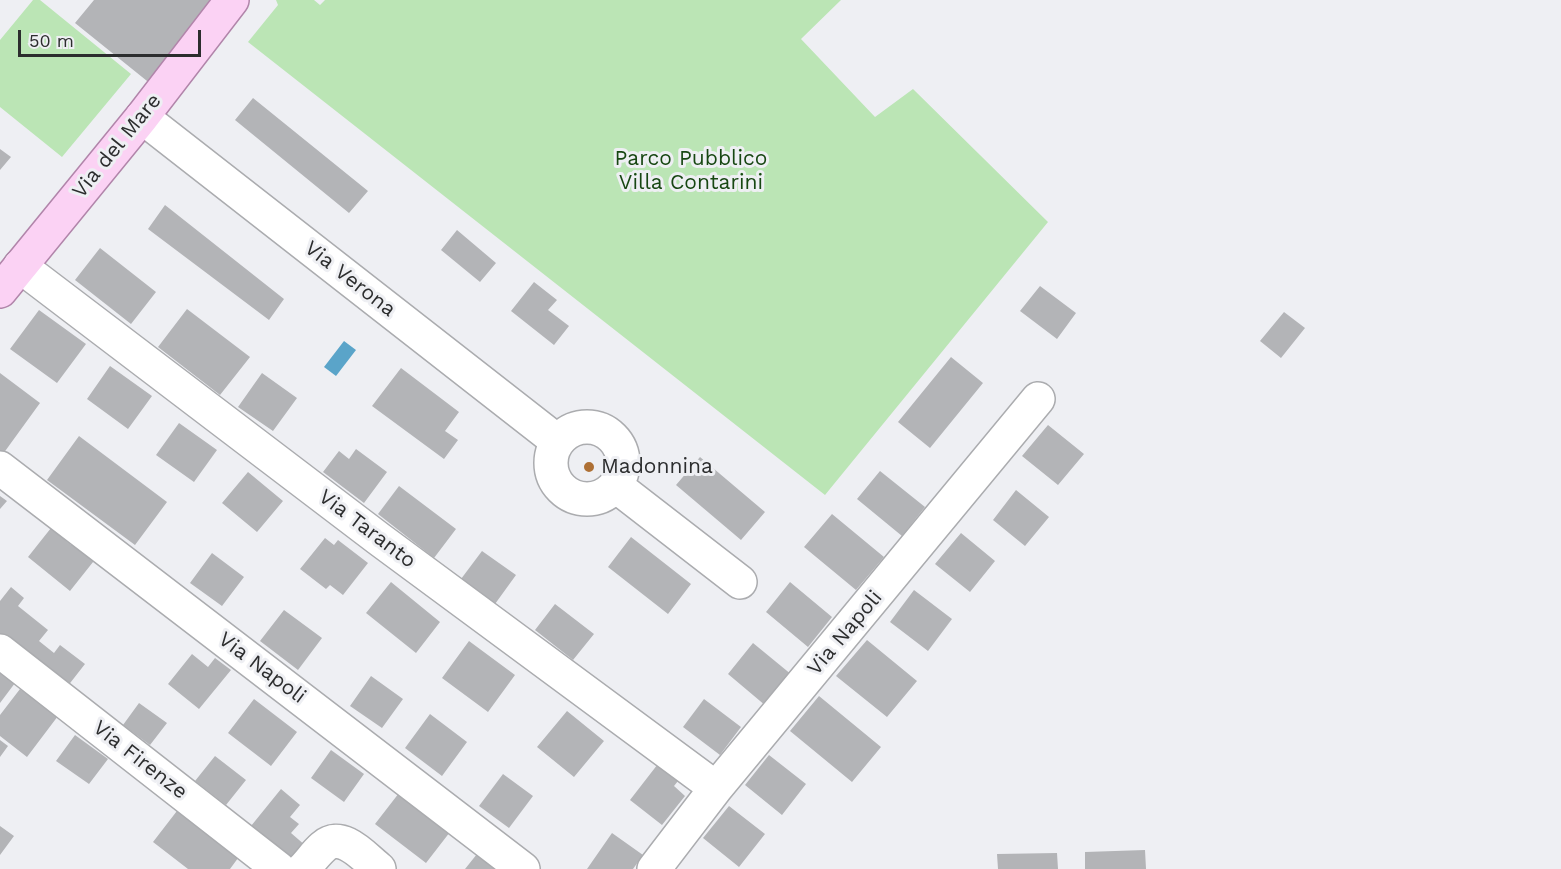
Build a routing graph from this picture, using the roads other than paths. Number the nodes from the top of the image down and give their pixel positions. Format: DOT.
graph roads {
  1 [pos="232,0"];
  2 [pos="142,117"];
  3 [pos="7,278"];
  4 [pos="1038,399"];
  5 [pos="558,441"];
  6 [pos="0,468"];
  7 [pos="616,486"];
  8 [pos="740,582"];
  9 [pos="0,651"];
  10 [pos="716,788"];
  11 [pos="279,869"];
  12 [pos="303,869"];
  13 [pos="379,869"];
  14 [pos="523,869"];
  15 [pos="654,869"];
  1 -- 2 [label="main road, Via del Mare"];
  2 -- 3 [label="main road, Via del Mare"];
  2 -- 5 [label="street, Via Verona"];
  3 -- 10 [label="street, Via Taranto"];
  4 -- 10 [label="street, Via Napoli"];
  5 -- 7 [label="street"];
  5 -- 7 [label="street"];
  6 -- 14 [label="street, Via Napoli"];
  7 -- 8 [label="street"];
  9 -- 11 [label="street, Via Firenze"];
  10 -- 15 [label="street, Via Napoli"];
  12 -- 13 [label="street"];
}
